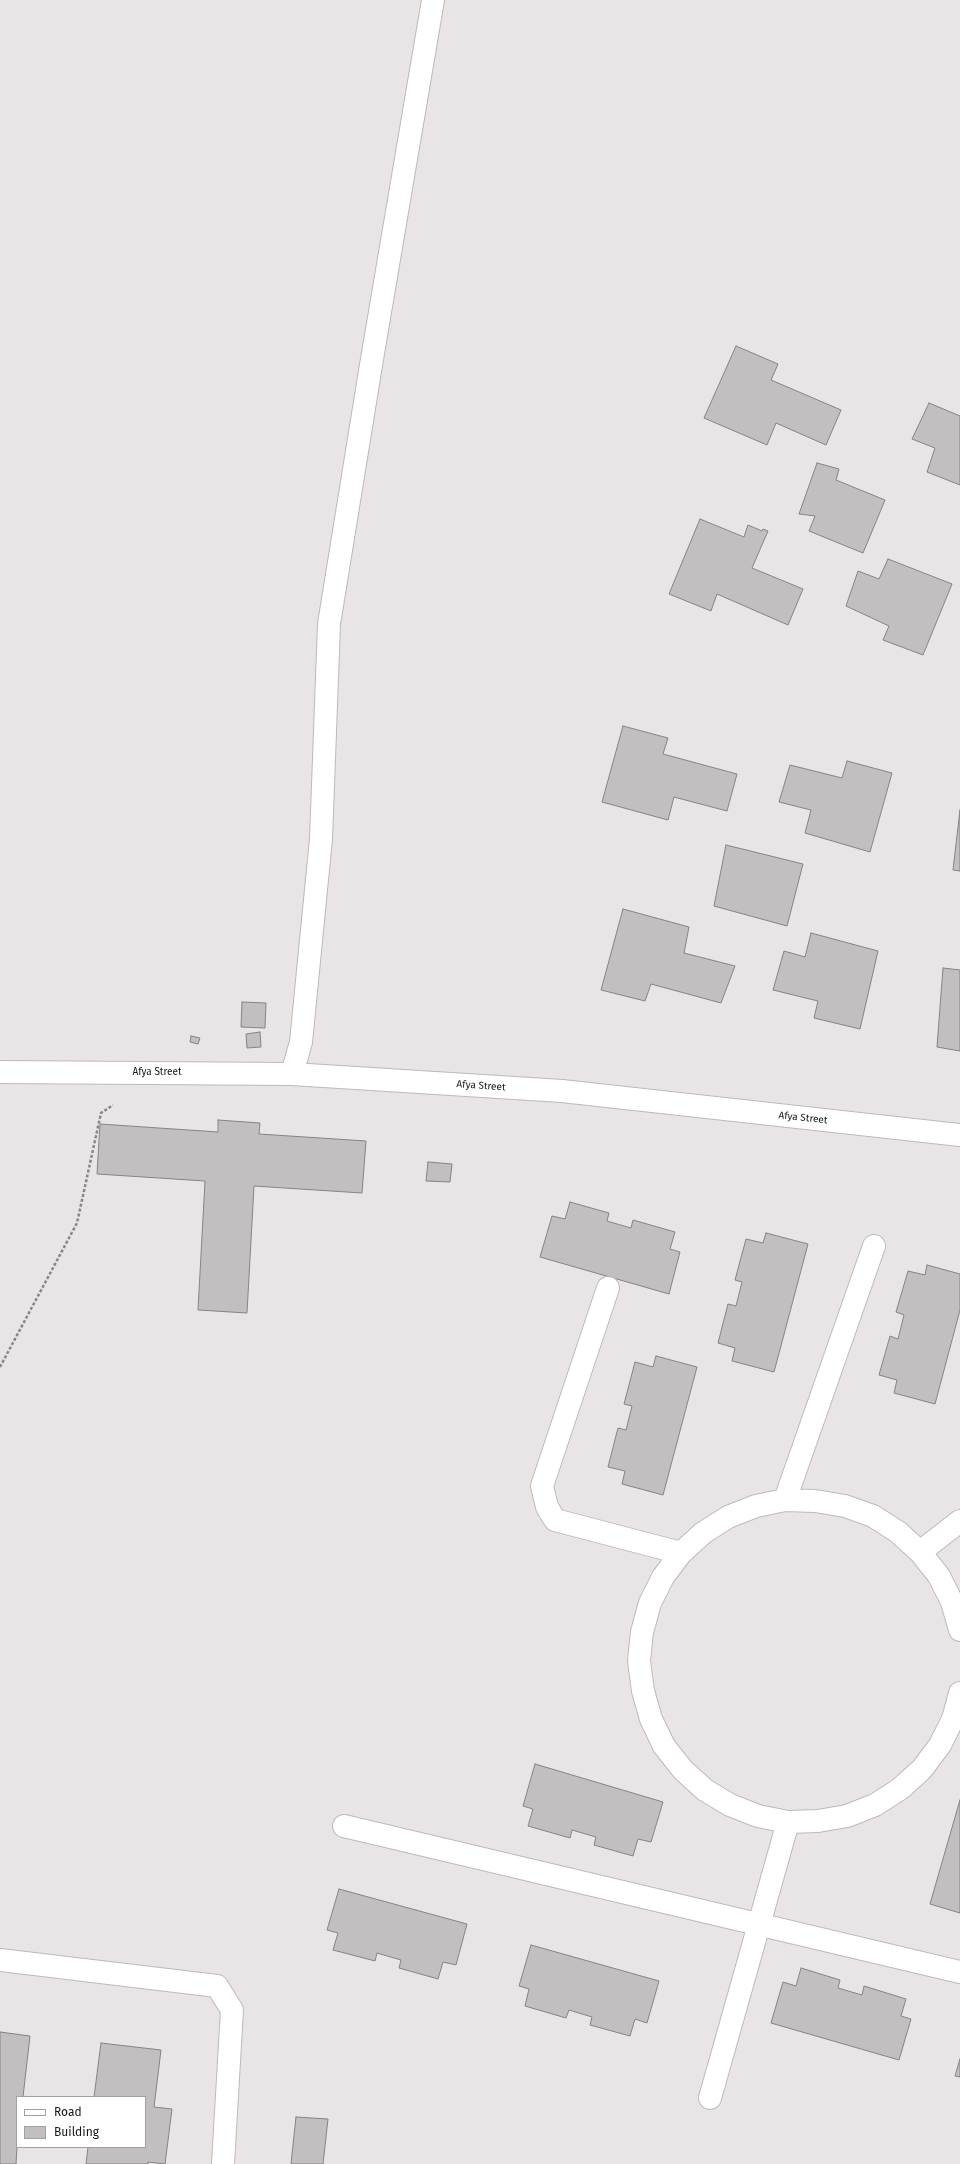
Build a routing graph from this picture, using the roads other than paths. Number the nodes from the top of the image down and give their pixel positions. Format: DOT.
graph roads {
  1 [pos="433,0"];
  2 [pos="0,1072"];
  3 [pos="292,1074"];
  4 [pos="960,1135"];
  5 [pos="874,1246"];
  6 [pos="608,1288"];
  7 [pos="785,1500"];
  8 [pos="960,1521"];
  9 [pos="920,1552"];
  10 [pos="681,1553"];
  11 [pos="960,1630"];
  12 [pos="960,1693"];
  13 [pos="956,1720"];
  14 [pos="788,1822"];
  15 [pos="344,1826"];
  16 [pos="759,1926"];
  17 [pos="0,1960"];
  18 [pos="960,1972"];
  19 [pos="710,2098"];
  20 [pos="223,2164"];
  1 -- 3 [label="street"];
  2 -- 3 [label="street, Afya Street"];
  3 -- 4 [label="street, Afya Street"];
  5 -- 7 [label="street"];
  6 -- 10 [label="street"];
  7 -- 9 [label="street"];
  7 -- 10 [label="street"];
  8 -- 9 [label="street"];
  9 -- 11 [label="street"];
  10 -- 14 [label="street"];
  12 -- 13 [label="street"];
  13 -- 14 [label="street"];
  14 -- 16 [label="street"];
  15 -- 16 [label="street"];
  16 -- 18 [label="street"];
  16 -- 19 [label="street"];
  17 -- 20 [label="street"];
}
